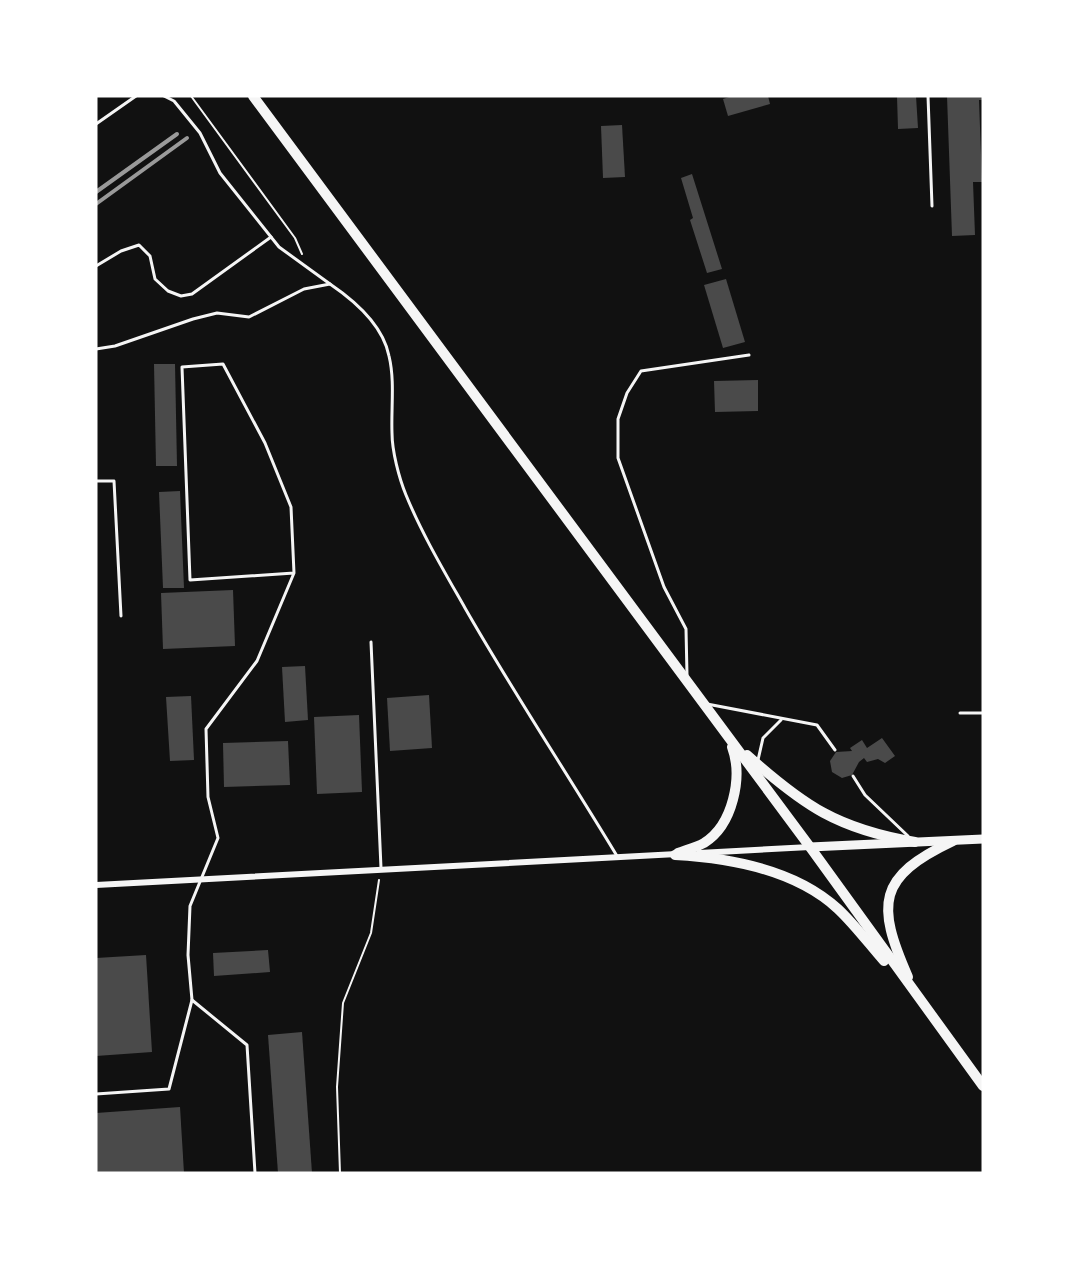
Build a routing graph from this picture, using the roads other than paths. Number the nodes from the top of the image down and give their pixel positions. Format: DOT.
graph roads {
  1 [pos="136,96"];
  2 [pos="164,96"];
  3 [pos="253,96"];
  4 [pos="928,96"];
  5 [pos="96,124"];
  6 [pos="932,206"];
  7 [pos="271,237"];
  8 [pos="96,266"];
  9 [pos="330,284"];
  10 [pos="96,349"];
  11 [pos="749,355"];
  12 [pos="96,482"];
  13 [pos="294,573"];
  14 [pos="121,616"];
  15 [pos="371,642"];
  16 [pos="687,682"];
  17 [pos="703,704"];
  18 [pos="960,713"];
  19 [pos="983,713"];
  20 [pos="781,719"];
  21 [pos="729,739"];
  22 [pos="834,750"];
  23 [pos="757,764"];
  24 [pos="853,776"];
  25 [pos="983,839"];
  26 [pos="953,841"];
  27 [pos="915,842"];
  28 [pos="810,847"];
  29 [pos="675,855"];
  30 [pos="617,856"];
  31 [pos="381,868"];
  32 [pos="200,878"];
  33 [pos="96,885"];
  34 [pos="916,996"];
  35 [pos="192,1000"];
  36 [pos="983,1086"];
  37 [pos="96,1094"];
  38 [pos="255,1173"];
  1 -- 5 [label="lane"];
  2 -- 7 [label="lane"];
  3 -- 16 [label="main road"];
  4 -- 6 [label="lane"];
  7 -- 8 [label="lane"];
  7 -- 9 [label="lane"];
  9 -- 10 [label="lane"];
  9 -- 30 [label="lane"];
  11 -- 16 [label="lane"];
  12 -- 14 [label="lane"];
  13 -- 13 [label="lane"];
  13 -- 32 [label="lane"];
  15 -- 31 [label="lane"];
  16 -- 17 [label="main road"];
  17 -- 20 [label="lane"];
  17 -- 21 [label="main road"];
  18 -- 19 [label="lane"];
  20 -- 22 [label="lane"];
  20 -- 23 [label="lane"];
  21 -- 23 [label="main road"];
  21 -- 28 [label="main road"];
  21 -- 29 [label="main road"];
  23 -- 27 [label="main road"];
  24 -- 27 [label="lane"];
  25 -- 26 [label="main road"];
  26 -- 27 [label="main road"];
  26 -- 34 [label="main road"];
  27 -- 28 [label="main road"];
  28 -- 29 [label="street"];
  28 -- 34 [label="main road"];
  29 -- 30 [label="street"];
  29 -- 34 [label="main road"];
  30 -- 31 [label="street"];
  31 -- 32 [label="street"];
  32 -- 33 [label="street"];
  32 -- 35 [label="lane"];
  34 -- 36 [label="main road"];
  35 -- 37 [label="lane"];
  35 -- 38 [label="lane"];
}
